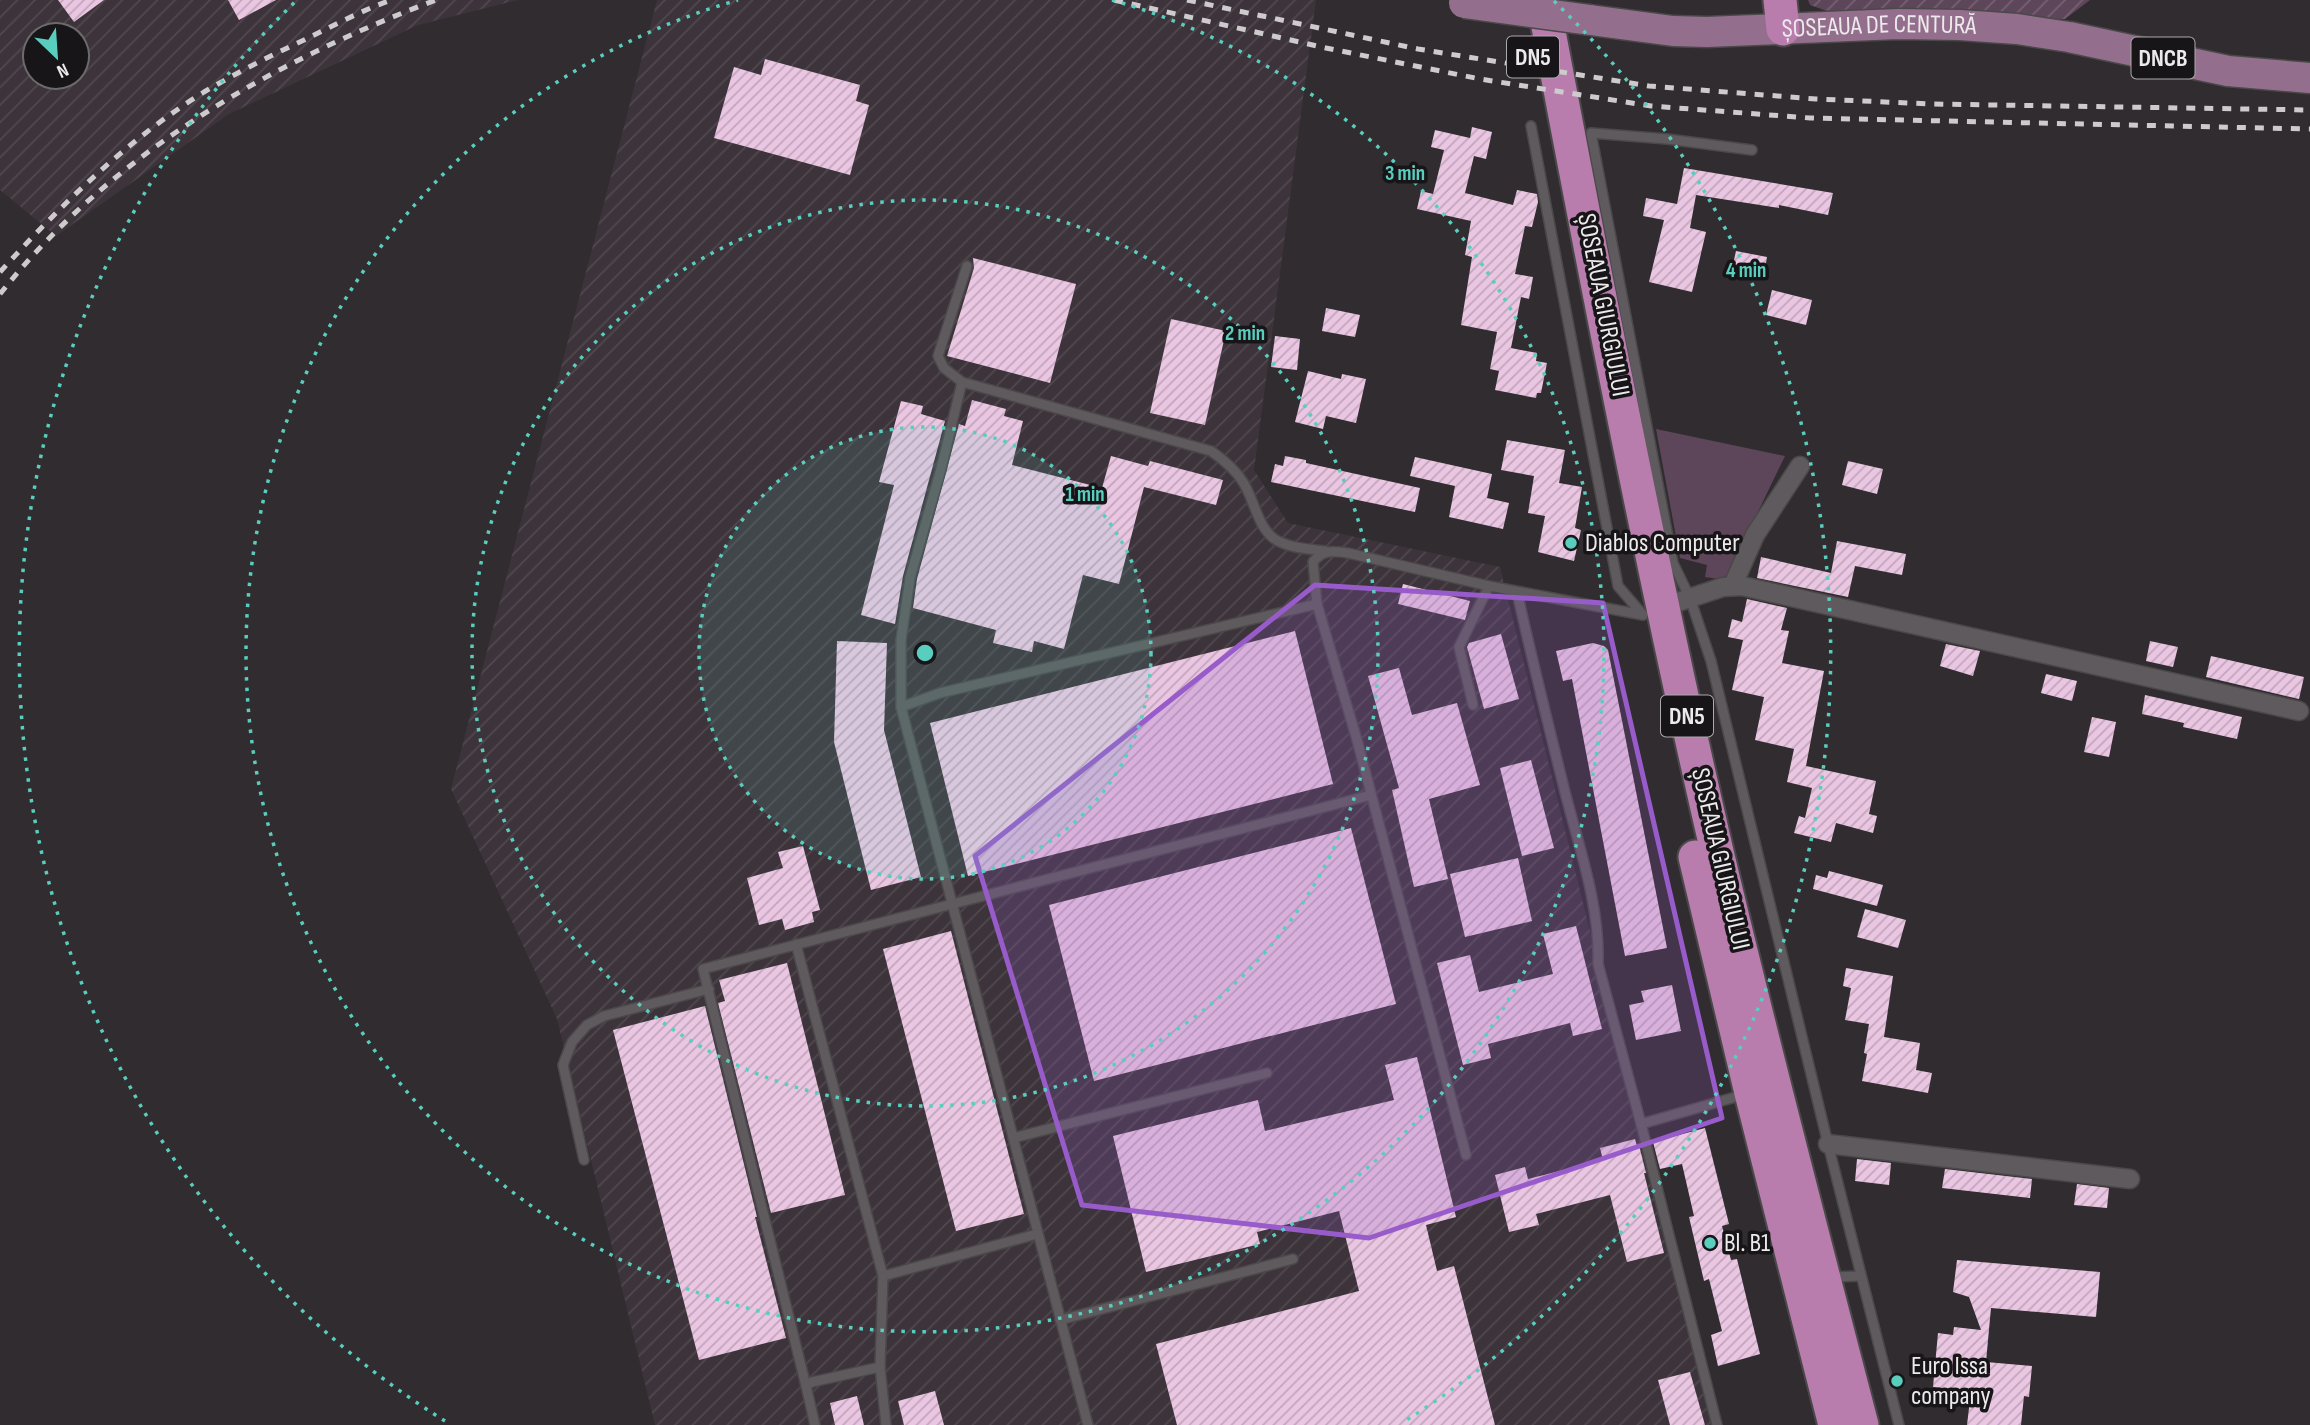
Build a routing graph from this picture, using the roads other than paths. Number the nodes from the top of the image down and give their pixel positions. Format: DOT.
graph roads {
  1 [pos="1522,0"];
  2 [pos="1543,0"];
  3 [pos="1456,2"];
  4 [pos="1782,14"];
  5 [pos="2310,78"];
  6 [pos="1531,126"];
  7 [pos="1752,150"];
  8 [pos="967,266"];
  9 [pos="962,383"];
  10 [pos="1800,466"];
  11 [pos="1327,552"];
  12 [pos="1733,585"];
  13 [pos="1489,586"];
  14 [pos="1517,592"];
  15 [pos="1317,604"];
  16 [pos="1666,607"];
  17 [pos="1473,705"];
  18 [pos="901,707"];
  19 [pos="2299,711"];
  20 [pos="1371,795"];
  21 [pos="951,903"];
  22 [pos="796,944"];
  23 [pos="709,989"];
  24 [pos="1267,1073"];
  25 [pos="1751,1093"];
  26 [pos="1640,1124"];
  27 [pos="1013,1138"];
  28 [pos="1828,1144"];
  29 [pos="1466,1155"];
  30 [pos="584,1160"];
  31 [pos="2130,1179"];
  32 [pos="1037,1234"];
  33 [pos="1293,1259"];
  34 [pos="883,1276"];
  35 [pos="1861,1276"];
  36 [pos="1824,1278"];
  37 [pos="1060,1320"];
  38 [pos="880,1367"];
  39 [pos="806,1387"];
  40 [pos="815,1425"];
  41 [pos="886,1425"];
  42 [pos="1088,1425"];
  43 [pos="1717,1425"];
  44 [pos="1835,1425"];
  45 [pos="1862,1425"];
  46 [pos="1899,1425"];
  1 -- 16 [label="highway, ȘOSEAUA GIURGIULUI / DN5"];
  2 -- 16 [label="highway, ȘOSEAUA GIURGIULUI / DN5"];
  3 -- 4 [label="main road, ȘOSEAUA DE CENTURĂ / DNCB, bridge"];
  4 -- 5 [label="main road, ȘOSEAUA DE CENTURĂ / DNCB"];
  6 -- 16 [label="lane"];
  7 -- 16 [label="lane"];
  8 -- 9 [label="lane"];
  9 -- 11 [label="lane"];
  9 -- 18 [label="lane"];
  10 -- 12 [label="street"];
  11 -- 13 [label="lane"];
  11 -- 15 [label="lane"];
  12 -- 16 [label="street"];
  12 -- 19 [label="street"];
  13 -- 14 [label="lane"];
  13 -- 17 [label="lane"];
  14 -- 16 [label="lane"];
  14 -- 26 [label="lane"];
  15 -- 18 [label="lane"];
  15 -- 20 [label="lane"];
  16 -- 25 [label="highway, ȘOSEAUA GIURGIULUI / DN5"];
  16 -- 28 [label="lane"];
  16 -- 36 [label="highway, ȘOSEAUA GIURGIULUI / DN5"];
  18 -- 21 [label="lane"];
  20 -- 21 [label="lane"];
  20 -- 29 [label="lane"];
  21 -- 22 [label="lane"];
  21 -- 27 [label="lane"];
  22 -- 23 [label="lane"];
  22 -- 34 [label="lane"];
  23 -- 30 [label="lane"];
  23 -- 39 [label="lane"];
  24 -- 27 [label="lane"];
  25 -- 26 [label="lane"];
  25 -- 44 [label="highway, ȘOSEAUA GIURGIULUI / DN5"];
  26 -- 43 [label="lane"];
  27 -- 32 [label="lane"];
  28 -- 31 [label="street"];
  28 -- 35 [label="lane"];
  32 -- 34 [label="lane"];
  32 -- 37 [label="lane"];
  33 -- 37 [label="lane"];
  34 -- 38 [label="lane"];
  35 -- 36 [label="lane"];
  35 -- 46 [label="lane"];
  36 -- 45 [label="highway, ȘOSEAUA GIURGIULUI / DN5"];
  37 -- 42 [label="lane"];
  38 -- 39 [label="lane"];
  38 -- 41 [label="lane"];
  39 -- 40 [label="lane"];
}
